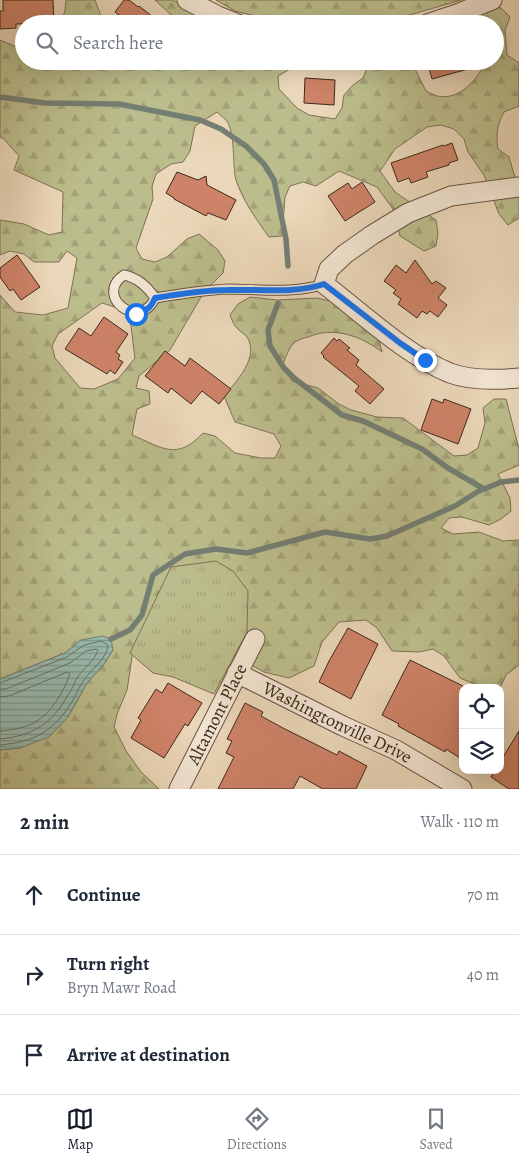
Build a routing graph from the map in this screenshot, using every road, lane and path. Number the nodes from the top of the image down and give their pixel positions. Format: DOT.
graph roads {
  1 [pos="187,0"];
  2 [pos="492,0"];
  3 [pos="216,15"];
  4 [pos="454,15"];
  5 [pos="519,187"];
  6 [pos="324,284"];
  7 [pos="155,298"];
  8 [pos="519,378"];
  9 [pos="255,639"];
  10 [pos="238,673"];
  11 [pos="179,789"];
  12 [pos="462,789"];
  1 -- 3 [label="street"];
  2 -- 4 [label="street"];
  5 -- 6 [label="street"];
  6 -- 7 [label="lane"];
  6 -- 8 [label="street"];
  7 -- 7 [label="lane"];
  9 -- 10 [label="street, Altamont Place"];
  10 -- 11 [label="street, Altamont Place"];
  10 -- 12 [label="street, Washingtonville Drive"];
}
